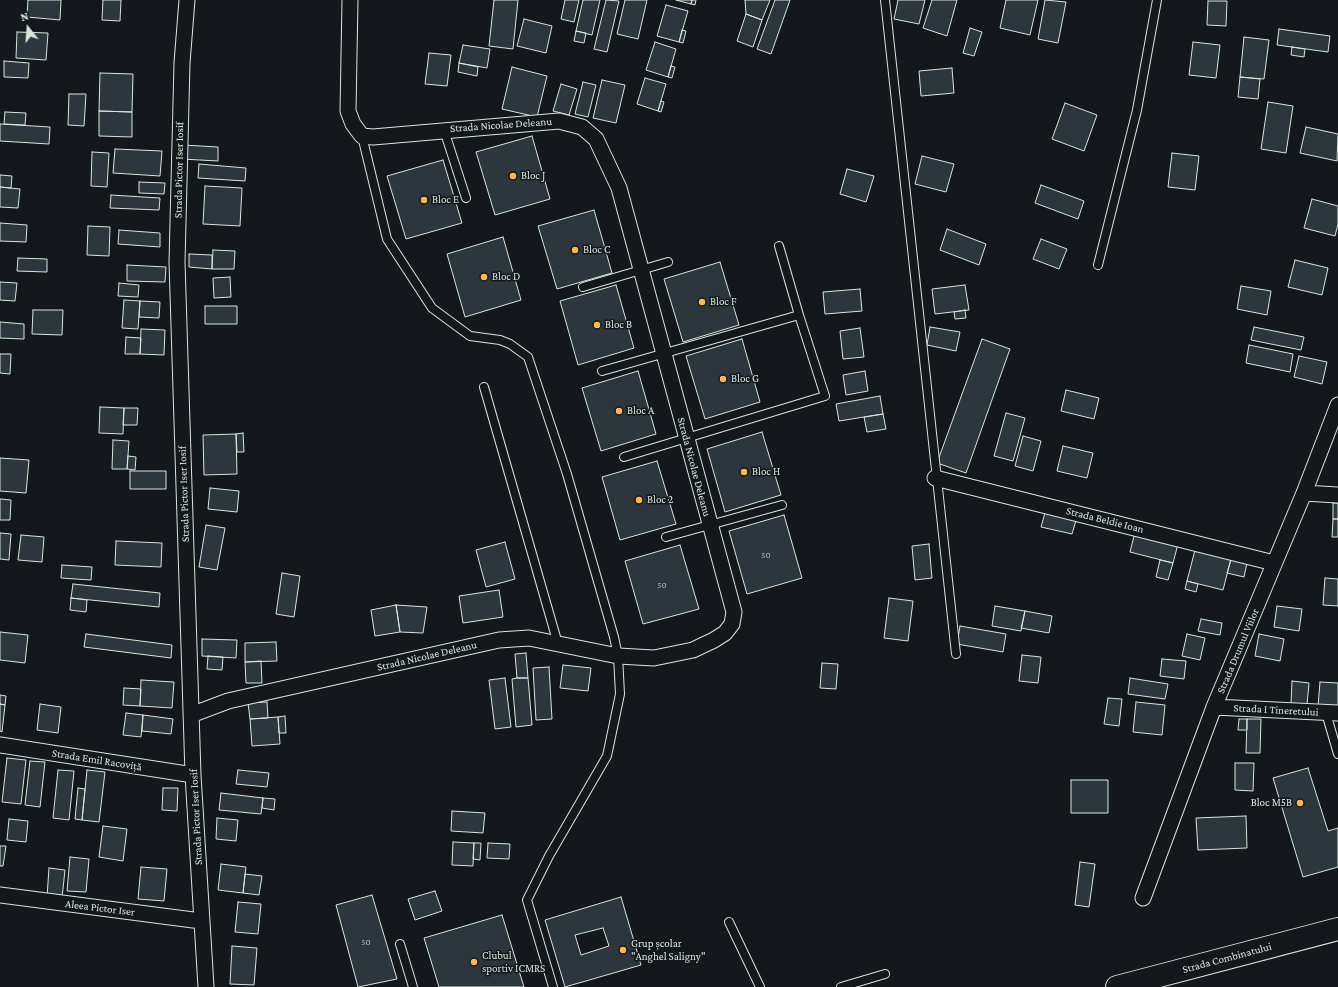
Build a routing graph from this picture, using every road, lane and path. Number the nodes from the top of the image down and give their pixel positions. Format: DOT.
graph roads {
  1 [pos="187,0"];
  2 [pos="350,0"];
  3 [pos="885,0"];
  4 [pos="1156,0"];
  5 [pos="444,130"];
  6 [pos="362,136"];
  7 [pos="466,198"];
  8 [pos="779,246"];
  9 [pos="668,262"];
  10 [pos="1098,265"];
  11 [pos="640,271"];
  12 [pos="583,288"];
  13 [pos="799,314"];
  14 [pos="664,354"];
  15 [pos="602,371"];
  16 [pos="484,387"];
  17 [pos="1336,413"];
  18 [pos="686,438"];
  19 [pos="624,457"];
  20 [pos="935,478"];
  21 [pos="1304,493"];
  22 [pos="1338,495"];
  23 [pos="782,505"];
  24 [pos="710,524"];
  25 [pos="666,537"];
  26 [pos="1274,563"];
  27 [pos="558,644"];
  28 [pos="956,654"];
  29 [pos="618,656"];
  30 [pos="1214,707"];
  31 [pos="1332,713"];
  32 [pos="191,714"];
  33 [pos="0,745"];
  34 [pos="1338,754"];
  35 [pos="193,775"];
  36 [pos="0,895"];
  37 [pos="1143,898"];
  38 [pos="201,921"];
  39 [pos="729,922"];
  40 [pos="1338,929"];
  41 [pos="400,944"];
  42 [pos="885,974"];
  43 [pos="206,987"];
  44 [pos="414,987"];
  45 [pos="553,987"];
  46 [pos="760,987"];
  47 [pos="841,987"];
  48 [pos="1117,987"];
  1 -- 32 [label="street, Strada Pictor Iser Iosif"];
  2 -- 6 [label="street"];
  3 -- 20 [label="lane"];
  4 -- 10 [label="lane"];
  5 -- 6 [label="street, Strada Nicolae Deleanu"];
  5 -- 7 [label="lane"];
  5 -- 11 [label="street, Strada Nicolae Deleanu"];
  6 -- 29 [label="lane"];
  8 -- 13 [label="lane"];
  9 -- 11 [label="lane"];
  11 -- 12 [label="lane"];
  11 -- 14 [label="street, Strada Nicolae Deleanu"];
  13 -- 14 [label="lane"];
  13 -- 18 [label="lane"];
  14 -- 15 [label="lane"];
  14 -- 18 [label="street, Strada Nicolae Deleanu"];
  16 -- 27 [label="lane"];
  17 -- 21 [label="street, Strada Drumul Viilor"];
  18 -- 19 [label="lane"];
  18 -- 24 [label="street, Strada Nicolae Deleanu"];
  20 -- 26 [label="street, Strada Beldie Ioan"];
  20 -- 28 [label="lane"];
  21 -- 22 [label="street"];
  21 -- 26 [label="street, Strada Drumul Viilor"];
  23 -- 24 [label="lane"];
  24 -- 25 [label="lane"];
  24 -- 29 [label="street, Strada Nicolae Deleanu"];
  26 -- 30 [label="street, Strada Drumul Viilor"];
  27 -- 29 [label="street, Strada Nicolae Deleanu"];
  27 -- 32 [label="street, Strada Nicolae Deleanu"];
  29 -- 45 [label="lane"];
  30 -- 31 [label="street, Strada I Tineretului"];
  30 -- 37 [label="street, Strada Drumul Viilor"];
  31 -- 34 [label="lane"];
  32 -- 35 [label="street, Strada Pictor Iser Iosif"];
  33 -- 35 [label="street, Strada Emil Racoviță"];
  35 -- 38 [label="street, Strada Pictor Iser Iosif"];
  36 -- 38 [label="street, Aleea Pictor Iser"];
  38 -- 43 [label="street, Strada Pictor Iser Iosif"];
  39 -- 46 [label="lane"];
  40 -- 48 [label="main road, Strada Combinatului"];
  41 -- 44 [label="lane"];
  42 -- 47 [label="lane"];
}
